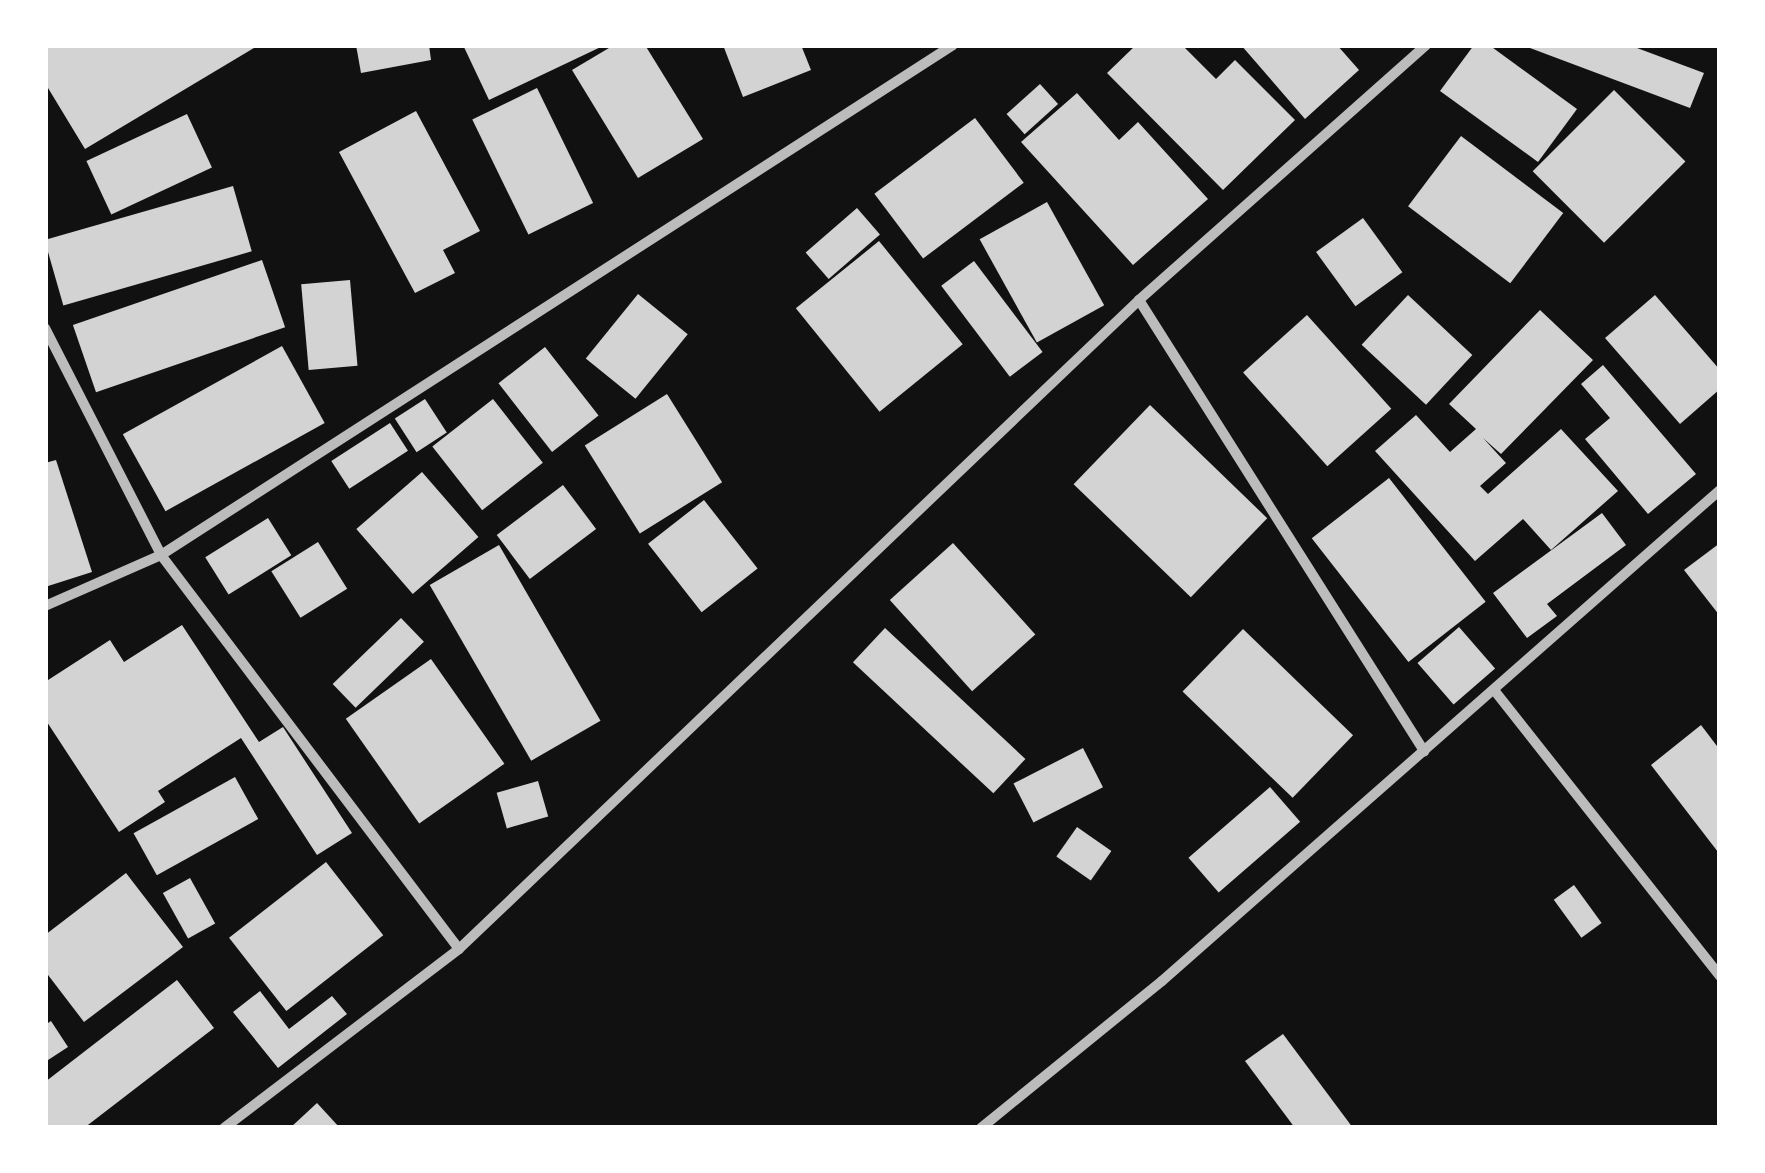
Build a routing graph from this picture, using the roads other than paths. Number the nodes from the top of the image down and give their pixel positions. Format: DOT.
graph roads {
  1 [pos="953,45"];
  2 [pos="1426,45"];
  3 [pos="1140,300"];
  4 [pos="45,328"];
  5 [pos="1720,490"];
  6 [pos="162,555"];
  7 [pos="45,606"];
  8 [pos="1494,690"];
  9 [pos="1424,751"];
  10 [pos="460,949"];
  11 [pos="1720,976"];
  12 [pos="224,1128"];
  13 [pos="981,1128"];
  1 -- 6 [label="street"];
  2 -- 3 [label="street"];
  3 -- 9 [label="street"];
  3 -- 10 [label="street"];
  4 -- 6 [label="street"];
  5 -- 8 [label="street"];
  6 -- 7 [label="street"];
  6 -- 10 [label="street"];
  8 -- 9 [label="street"];
  8 -- 11 [label="street"];
  9 -- 13 [label="street"];
  10 -- 12 [label="street"];
}
